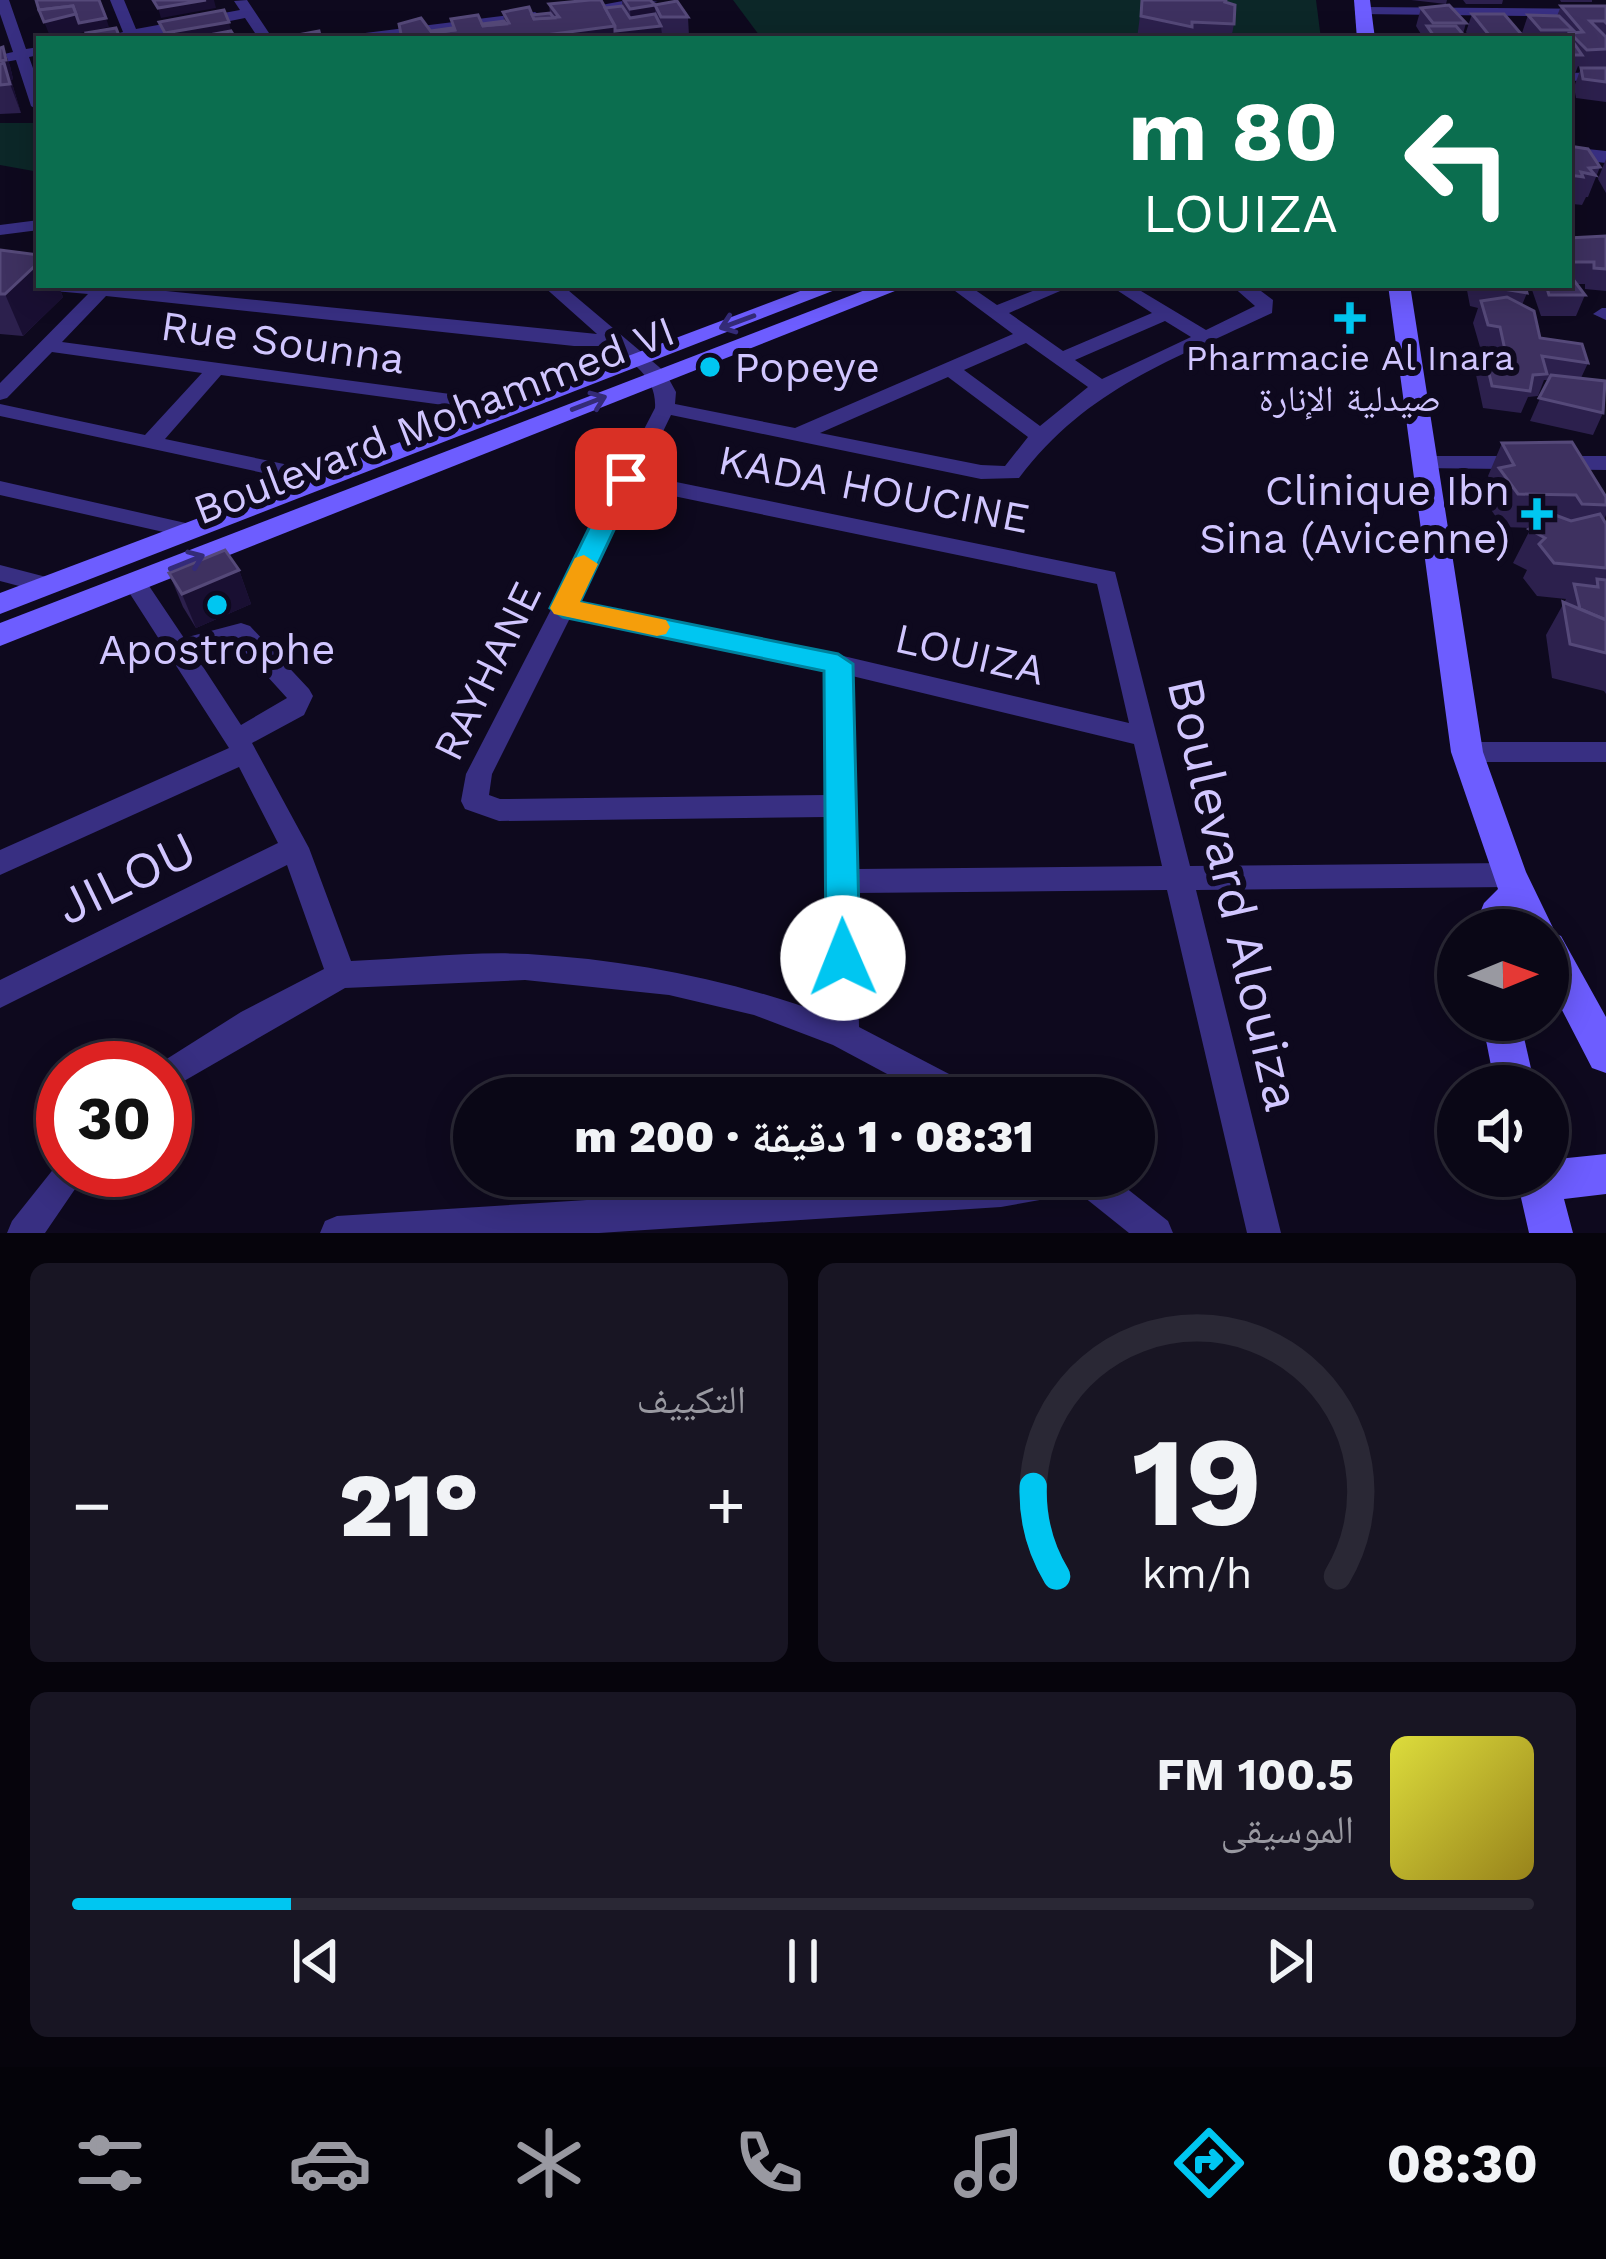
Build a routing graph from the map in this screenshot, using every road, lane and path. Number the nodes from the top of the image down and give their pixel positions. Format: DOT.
graph roads {
  1 [pos="2,0"];
  2 [pos="117,0"];
  3 [pos="651,2"];
  4 [pos="244,6"];
  5 [pos="1363,6"];
  6 [pos="1606,13"];
  7 [pos="132,36"];
  8 [pos="136,36"];
  9 [pos="264,36"];
  10 [pos="388,36"];
  11 [pos="1366,36"];
  12 [pos="36,53"];
  13 [pos="18,56"];
  14 [pos="0,58"];
  15 [pos="1606,76"];
  16 [pos="1572,77"];
  17 [pos="36,103"];
  18 [pos="1572,151"];
  19 [pos="1606,158"];
  20 [pos="36,225"];
  21 [pos="0,230"];
  22 [pos="74,288"];
  23 [pos="553,288"];
  24 [pos="830,288"];
  25 [pos="890,288"];
  26 [pos="960,288"];
  27 [pos="1057,288"];
  28 [pos="1123,288"];
  29 [pos="1245,288"];
  30 [pos="1399,288"];
  31 [pos="100,292"];
  32 [pos="995,312"];
  33 [pos="1165,314"];
  34 [pos="1028,335"];
  35 [pos="1208,338"];
  36 [pos="614,340"];
  37 [pos="47,346"];
  38 [pos="1061,358"];
  39 [pos="648,367"];
  40 [pos="948,367"];
  41 [pos="216,369"];
  42 [pos="1101,387"];
  43 [pos="0,394"];
  44 [pos="509,408"];
  45 [pos="665,409"];
  46 [pos="0,410"];
  47 [pos="797,435"];
  48 [pos="1040,436"];
  49 [pos="150,442"];
  50 [pos="1427,463"];
  51 [pos="1594,470"];
  52 [pos="324,479"];
  53 [pos="626,479"];
  54 [pos="0,488"];
  55 [pos="190,531"];
  56 [pos="0,573"];
  57 [pos="1107,578"];
  58 [pos="135,583"];
  59 [pos="46,585"];
  60 [pos="0,604"];
  61 [pos="563,608"];
  62 [pos="0,635"];
  63 [pos="176,650"];
  64 [pos="838,664"];
  65 [pos="1147,737"];
  66 [pos="240,746"];
  67 [pos="1468,752"];
  68 [pos="1606,752"];
  69 [pos="841,806"];
  70 [pos="295,848"];
  71 [pos="0,862"];
  72 [pos="1183,880"];
  73 [pos="842,881"];
  74 [pos="1514,883"];
  75 [pos="1500,909"];
  76 [pos="1528,909"];
  77 [pos="341,975"];
  78 [pos="1569,986"];
  79 [pos="0,994"];
  80 [pos="844,1035"];
  81 [pos="1606,1054"];
  82 [pos="192,1060"];
  83 [pos="923,1077"];
  84 [pos="1606,1174"];
  85 [pos="1569,1177"];
  86 [pos="51,1197"];
  87 [pos="910,1197"];
  88 [pos="1111,1197"];
  89 [pos="1542,1197"];
  90 [pos="24,1233"];
  91 [pos="337,1233"];
  92 [pos="1156,1233"];
  93 [pos="1264,1233"];
  94 [pos="1551,1233"];
  1 -- 13 [label="street"];
  2 -- 7 [label="street"];
  3 -- 10 [label="street"];
  4 -- 8 [label="street"];
  4 -- 9 [label="street"];
  5 -- 6 [label="street"];
  5 -- 11 [label="main road"];
  12 -- 13 [label="street"];
  13 -- 14 [label="street"];
  13 -- 17 [label="street"];
  15 -- 16 [label="street"];
  18 -- 19 [label="street"];
  20 -- 21 [label="street"];
  22 -- 31 [label="street"];
  23 -- 36 [label="street"];
  24 -- 39 [label="main road, Boulevard Mohammed VI, one-way"];
  25 -- 39 [label="main road, Boulevard Mohammed VI"];
  26 -- 32 [label="street"];
  27 -- 32 [label="street"];
  28 -- 33 [label="street"];
  29 -- 35 [label="street"];
  30 -- 50 [label="main road"];
  31 -- 36 [label="street"];
  31 -- 37 [label="street"];
  32 -- 34 [label="street"];
  33 -- 35 [label="street"];
  33 -- 38 [label="street"];
  34 -- 38 [label="street"];
  34 -- 40 [label="street"];
  35 -- 42 [label="street"];
  36 -- 39 [label="street"];
  37 -- 41 [label="street, Rue Sounna"];
  37 -- 43 [label="street"];
  38 -- 42 [label="street"];
  39 -- 44 [label="main road, Boulevard Mohammed VI"];
  39 -- 45 [label="street"];
  58 -- 39 [label="main road, Boulevard Mohammed VI, one-way"];
  40 -- 47 [label="street"];
  40 -- 48 [label="street"];
  41 -- 44 [label="street, Rue Sounna"];
  41 -- 49 [label="street"];
  42 -- 48 [label="street"];
  44 -- 52 [label="main road, Boulevard Mohammed VI"];
  45 -- 47 [label="street"];
  45 -- 53 [label="street, RAYHANE"];
  46 -- 49 [label="street"];
  47 -- 48 [label="street"];
  49 -- 52 [label="street"];
  50 -- 51 [label="street"];
  50 -- 67 [label="main road"];
  52 -- 55 [label="main road, Boulevard Mohammed VI"];
  53 -- 57 [label="street, KADA HOUCINE"];
  53 -- 61 [label="street, RAYHANE"];
  54 -- 55 [label="street"];
  55 -- 59 [label="main road, Boulevard Mohammed VI"];
  56 -- 59 [label="street"];
  57 -- 65 [label="street, Boulevard Alouiza"];
  58 -- 62 [label="main road, Boulevard Mohammed VI"];
  58 -- 63 [label="street"];
  59 -- 60 [label="main road, Boulevard Mohammed VI"];
  61 -- 64 [label="street, LOUIZA"];
  61 -- 69 [label="street, RAYHANE"];
  63 -- 66 [label="street"];
  63 -- 66 [label="street"];
  64 -- 65 [label="street, LOUIZA"];
  64 -- 69 [label="street"];
  65 -- 72 [label="street, Boulevard Alouiza"];
  66 -- 70 [label="street"];
  66 -- 71 [label="street"];
  67 -- 68 [label="street"];
  67 -- 74 [label="main road"];
  69 -- 73 [label="street"];
  70 -- 77 [label="street"];
  70 -- 79 [label="street, JILOU"];
  72 -- 73 [label="street"];
  72 -- 74 [label="street"];
  72 -- 93 [label="street, Boulevard Alouiza"];
  73 -- 80 [label="street"];
  74 -- 75 [label="main road"];
  74 -- 76 [label="main road"];
  77 -- 80 [label="street"];
  77 -- 82 [label="street"];
  78 -- 81 [label="main road"];
  80 -- 83 [label="street"];
  84 -- 85 [label="main road"];
  86 -- 90 [label="street"];
  87 -- 91 [label="street"];
  88 -- 92 [label="street"];
  89 -- 94 [label="main road"];
}
